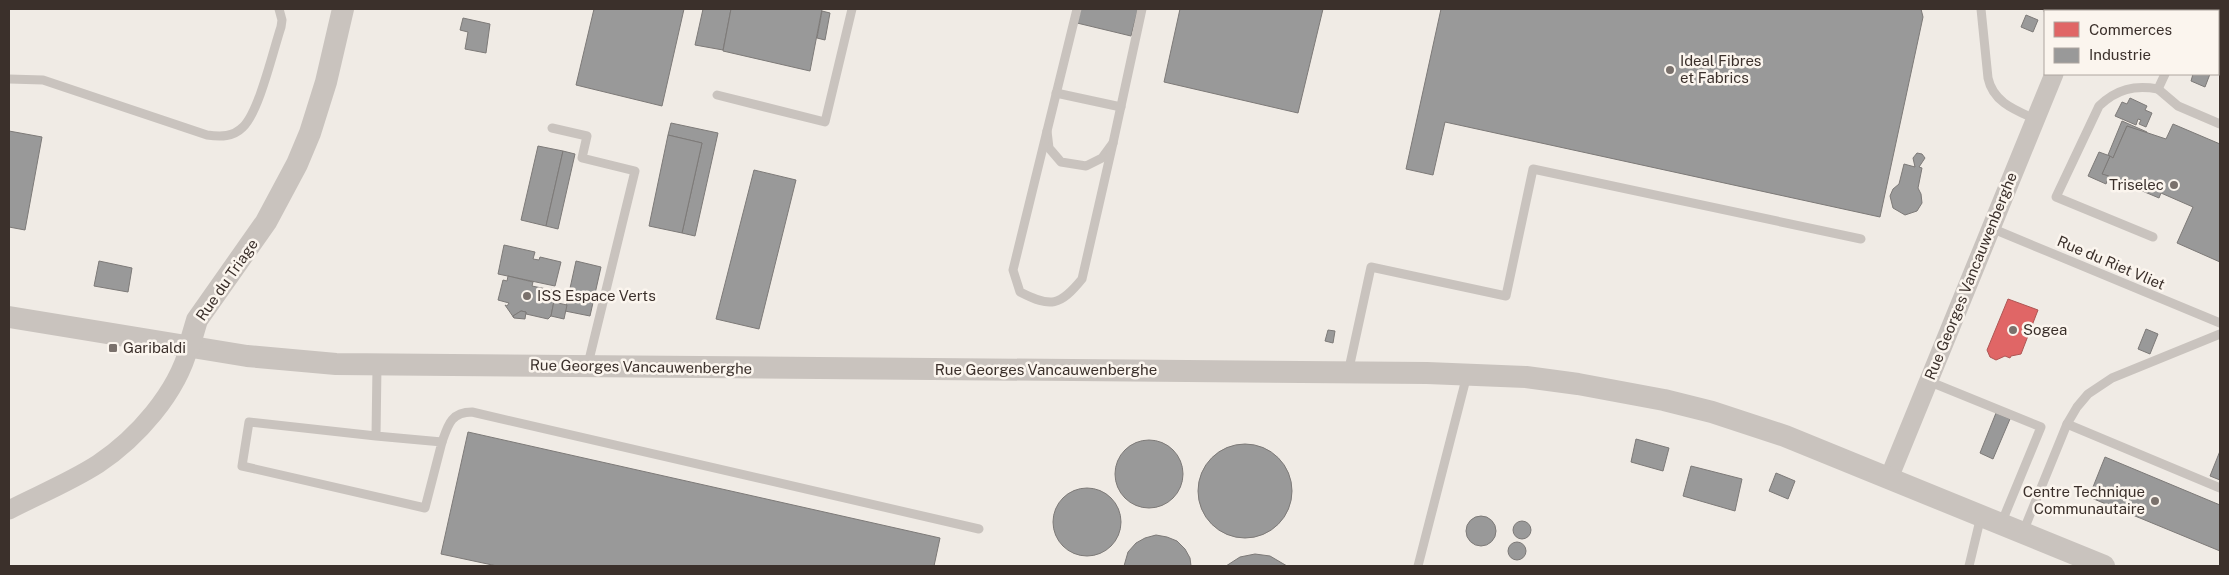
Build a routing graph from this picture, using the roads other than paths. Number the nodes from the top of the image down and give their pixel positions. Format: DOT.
graph roads {
  1 [pos="279,9"];
  2 [pos="343,9"];
  3 [pos="852,9"];
  4 [pos="1077,9"];
  5 [pos="1142,9"];
  6 [pos="1981,9"];
  7 [pos="2054,75"];
  8 [pos="2165,75"];
  9 [pos="9,78"];
  10 [pos="2158,89"];
  11 [pos="1056,93"];
  12 [pos="717,95"];
  13 [pos="1121,107"];
  14 [pos="2035,119"];
  15 [pos="2220,124"];
  16 [pos="552,128"];
  17 [pos="1047,131"];
  18 [pos="1113,143"];
  19 [pos="1990,228"];
  20 [pos="2153,237"];
  21 [pos="1861,239"];
  22 [pos="9,317"];
  23 [pos="2220,323"];
  24 [pos="2220,334"];
  25 [pos="189,347"];
  26 [pos="377,365"];
  27 [pos="587,367"];
  28 [pos="1348,373"];
  29 [pos="1467,374"];
  30 [pos="1928,381"];
  31 [pos="2067,424"];
  32 [pos="376,436"];
  33 [pos="442,442"];
  34 [pos="1889,478"];
  35 [pos="2220,488"];
  36 [pos="9,510"];
  37 [pos="1991,520"];
  38 [pos="979,529"];
  39 [pos="2023,533"];
  40 [pos="1418,566"];
  41 [pos="1969,566"];
  42 [pos="2104,566"];
  1 -- 9 [label="lane"];
  2 -- 25 [label="street, Rue du Triage"];
  3 -- 12 [label="lane"];
  4 -- 11 [label="lane"];
  5 -- 13 [label="lane"];
  6 -- 14 [label="lane"];
  7 -- 14 [label="street, Rue Georges Vancauwenberghe"];
  8 -- 10 [label="lane"];
  10 -- 15 [label="lane"];
  10 -- 20 [label="lane"];
  11 -- 13 [label="lane"];
  11 -- 17 [label="lane"];
  13 -- 18 [label="lane"];
  14 -- 19 [label="street, Rue Georges Vancauwenberghe"];
  16 -- 27 [label="lane"];
  17 -- 18 [label="lane"];
  17 -- 18 [label="lane"];
  19 -- 23 [label="lane, Rue du Riet Vliet"];
  19 -- 30 [label="street, Rue Georges Vancauwenberghe"];
  21 -- 28 [label="lane"];
  22 -- 25 [label="street, Rue Georges Vancauwenberghe"];
  24 -- 31 [label="lane"];
  25 -- 26 [label="street, Rue Georges Vancauwenberghe"];
  25 -- 36 [label="street, Rue du Triage"];
  26 -- 27 [label="street, Rue Georges Vancauwenberghe"];
  26 -- 32 [label="lane"];
  27 -- 28 [label="street, Rue Georges Vancauwenberghe"];
  28 -- 29 [label="street, Rue Georges Vancauwenberghe"];
  29 -- 34 [label="street, Rue Georges Vancauwenberghe"];
  29 -- 40 [label="lane"];
  30 -- 34 [label="street, Rue Georges Vancauwenberghe"];
  30 -- 37 [label="lane"];
  31 -- 35 [label="lane"];
  31 -- 39 [label="lane"];
  32 -- 33 [label="lane"];
  32 -- 33 [label="lane"];
  33 -- 38 [label="lane"];
  34 -- 37 [label="street, Rue Georges Vancauwenberghe"];
  37 -- 39 [label="street, Rue Georges Vancauwenberghe"];
  37 -- 41 [label="lane"];
  39 -- 42 [label="street, Rue Georges Vancauwenberghe"];
}
